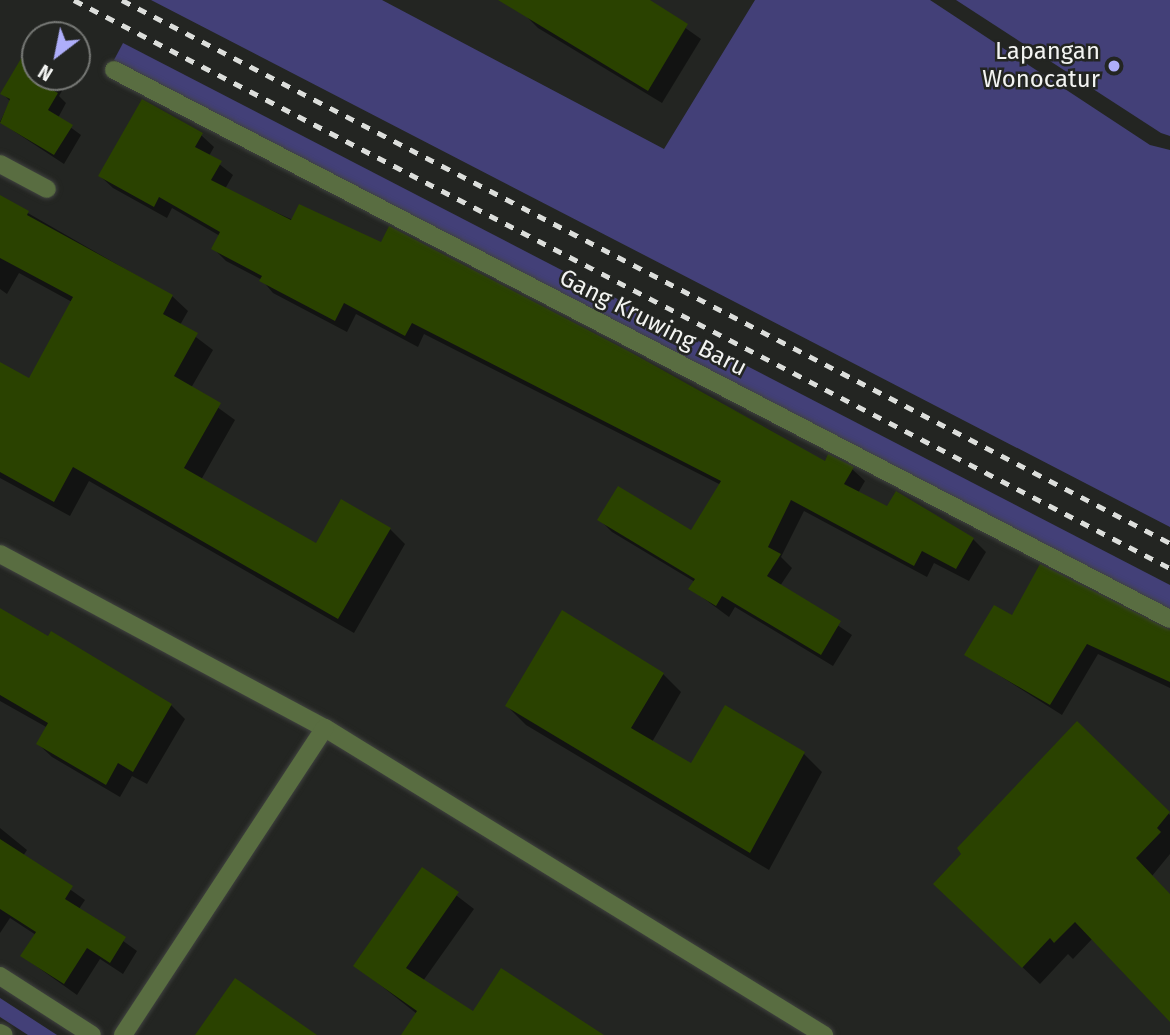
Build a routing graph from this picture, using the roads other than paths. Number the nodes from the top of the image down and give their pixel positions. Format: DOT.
graph roads {
  1 [pos="114,70"];
  2 [pos="0,164"];
  3 [pos="47,188"];
  4 [pos="0,554"];
  5 [pos="1170,619"];
  6 [pos="325,728"];
  7 [pos="0,976"];
  8 [pos="92,1035"];
  9 [pos="122,1035"];
  10 [pos="824,1035"];
  1 -- 5 [label="street, Gang Kruwing Baru"];
  2 -- 3 [label="street"];
  4 -- 6 [label="street"];
  6 -- 9 [label="street"];
  6 -- 10 [label="street"];
  7 -- 8 [label="street"];
}
